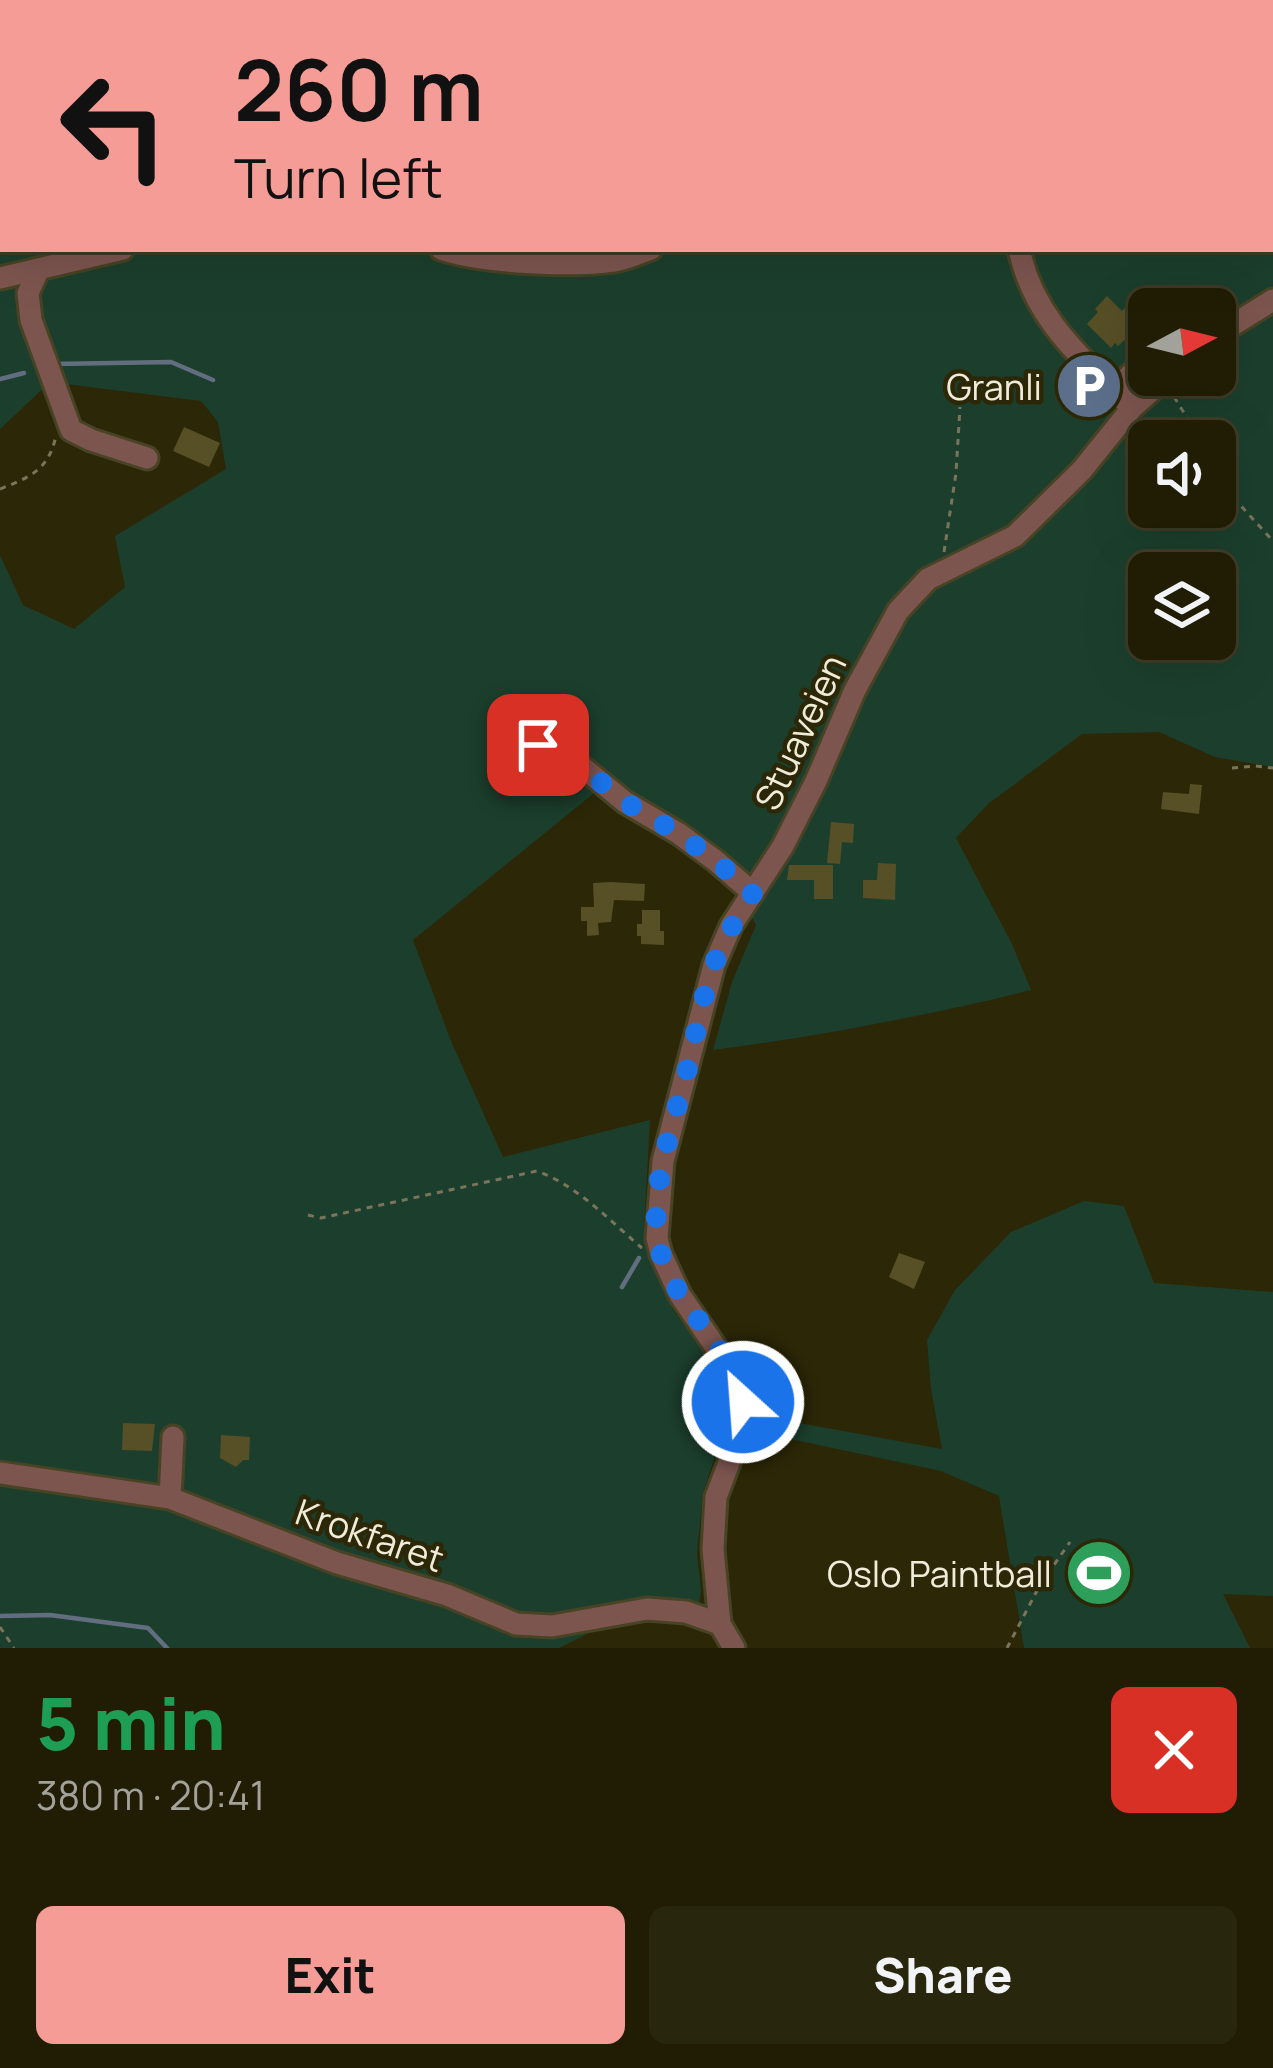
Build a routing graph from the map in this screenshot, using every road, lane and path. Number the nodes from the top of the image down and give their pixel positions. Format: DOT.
graph roads {
  1 [pos="110,252"];
  2 [pos="449,252"];
  3 [pos="642,252"];
  4 [pos="1020,252"];
  5 [pos="39,269"];
  6 [pos="0,278"];
  7 [pos="1273,300"];
  8 [pos="1236,323"];
  9 [pos="1133,396"];
  10 [pos="1126,401"];
  11 [pos="960,407"];
  12 [pos="62,412"];
  13 [pos="147,458"];
  14 [pos="0,489"];
  15 [pos="1236,500"];
  16 [pos="1273,541"];
  17 [pos="941,572"];
  18 [pos="538,745"];
  19 [pos="1232,768"];
  20 [pos="1273,768"];
  21 [pos="753,893"];
  22 [pos="308,1215"];
  23 [pos="661,1255"];
  24 [pos="173,1437"];
  25 [pos="0,1473"];
  26 [pos="170,1498"];
  27 [pos="1070,1543"];
  28 [pos="720,1624"];
  29 [pos="0,1627"];
  30 [pos="14,1648"];
  31 [pos="734,1648"];
  32 [pos="1007,1648"];
  1 -- 5 [label="street"];
  2 -- 3 [label="street"];
  4 -- 10 [label="street"];
  5 -- 6 [label="street"];
  5 -- 12 [label="street"];
  7 -- 8 [label="street"];
  9 -- 10 [label="street, Stuaveien"];
  10 -- 17 [label="street, Stuaveien"];
  11 -- 17 [label="path"];
  12 -- 13 [label="street"];
  12 -- 14 [label="path"];
  15 -- 16 [label="path"];
  17 -- 21 [label="street, Stuaveien"];
  18 -- 21 [label="street"];
  19 -- 20 [label="path"];
  21 -- 23 [label="street, Stuaveien"];
  22 -- 23 [label="path"];
  23 -- 28 [label="street, Stuaveien"];
  24 -- 26 [label="street"];
  25 -- 26 [label="street, Krokfaret"];
  26 -- 28 [label="street, Krokfaret"];
  27 -- 32 [label="path"];
  28 -- 31 [label="street, Stuaveien"];
  29 -- 30 [label="path"];
}
